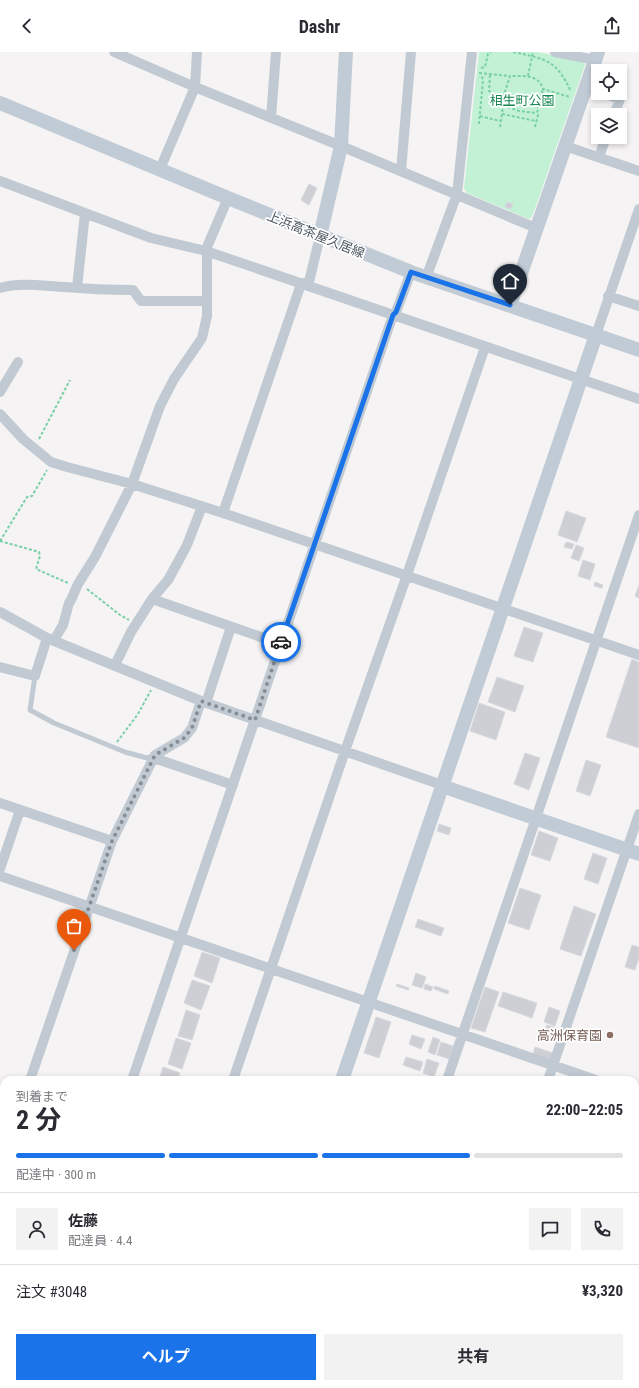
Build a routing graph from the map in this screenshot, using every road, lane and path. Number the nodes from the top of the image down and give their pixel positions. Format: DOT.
graph roads {
  1 [pos="116,52"];
  2 [pos="197,52"];
  3 [pos="276,52"];
  4 [pos="346,52"];
  5 [pos="412,52"];
  6 [pos="472,52"];
  7 [pos="491,52"];
  8 [pos="513,52"];
  9 [pos="533,52"];
  10 [pos="555,52"];
  11 [pos="532,56"];
  12 [pos="597,56"];
  13 [pos="474,72"];
  14 [pos="490,74"];
  15 [pos="510,76"];
  16 [pos="528,76"];
  17 [pos="195,87"];
  18 [pos="543,89"];
  19 [pos="591,90"];
  20 [pos="503,98"];
  21 [pos="575,99"];
  22 [pos="503,105"];
  23 [pos="1,106"];
  24 [pos="536,113"];
  25 [pos="502,114"];
  26 [pos="480,116"];
  27 [pos="272,118"];
  28 [pos="501,121"];
  29 [pos="536,121"];
  30 [pos="479,124"];
  31 [pos="500,127"];
  32 [pos="535,127"];
  33 [pos="604,144"];
  34 [pos="341,146"];
  35 [pos="565,146"];
  36 [pos="599,157"];
  37 [pos="160,169"];
  38 [pos="401,171"];
  39 [pos="639,171"];
  40 [pos="0,181"];
  41 [pos="457,194"];
  42 [pos="228,198"];
  43 [pos="639,209"];
  44 [pos="85,213"];
  45 [pos="536,228"];
  46 [pos="320,236"];
  47 [pos="206,251"];
  48 [pos="411,272"];
  49 [pos="426,278"];
  50 [pos="301,284"];
  51 [pos="0,288"];
  52 [pos="77,288"];
  53 [pos="608,296"];
  54 [pos="207,300"];
  55 [pos="510,305"];
  56 [pos="639,306"];
  57 [pos="393,315"];
  58 [pos="596,335"];
  59 [pos="485,347"];
  60 [pos="639,350"];
  61 [pos="18,362"];
  62 [pos="580,379"];
  63 [pos="70,380"];
  64 [pos="0,392"];
  65 [pos="639,399"];
  66 [pos="0,414"];
  67 [pos="34,449"];
  68 [pos="51,462"];
  69 [pos="132,484"];
  70 [pos="204,507"];
  71 [pos="223,513"];
  72 [pos="639,515"];
  73 [pos="0,541"];
  74 [pos="314,544"];
  75 [pos="407,576"];
  76 [pos="78,584"];
  77 [pos="152,600"];
  78 [pos="502,609"];
  79 [pos="0,612"];
  80 [pos="137,624"];
  81 [pos="231,627"];
  82 [pos="50,639"];
  83 [pos="597,640"];
  84 [pos="281,644"];
  85 [pos="639,655"];
  86 [pos="115,665"];
  87 [pos="0,667"];
  88 [pos="35,676"];
  89 [pos="156,682"];
  90 [pos="203,702"];
  91 [pos="255,720"];
  92 [pos="114,748"];
  93 [pos="345,751"];
  94 [pos="155,757"];
  95 [pos="233,785"];
  96 [pos="442,786"];
  97 [pos="0,803"];
  98 [pos="20,810"];
  99 [pos="639,814"];
  100 [pos="536,818"];
  101 [pos="112,841"];
  102 [pos="633,852"];
  103 [pos="0,870"];
  104 [pos="0,876"];
  105 [pos="89,907"];
  106 [pos="180,938"];
  107 [pos="271,969"];
  108 [pos="368,1002"];
  109 [pos="462,1035"];
  110 [pos="553,1066"];
  111 [pos="31,1076"];
  112 [pos="133,1076"];
  113 [pos="235,1076"];
  114 [pos="343,1076"];
  115 [pos="448,1076"];
  116 [pos="549,1076"];
  117 [pos="584,1076"];
  1 -- 17 [label="street"];
  2 -- 17 [label="street"];
  3 -- 27 [label="street"];
  4 -- 34 [label="street"];
  5 -- 38 [label="street"];
  6 -- 13 [label="street"];
  7 -- 13 [label="path"];
  8 -- 11 [label="path"];
  9 -- 11 [label="path"];
  10 -- 12 [label="street"];
  11 -- 16 [label="path"];
  11 -- 21 [label="path"];
  13 -- 14 [label="path"];
  13 -- 26 [label="path"];
  13 -- 41 [label="street"];
  14 -- 15 [label="path"];
  14 -- 20 [label="path"];
  15 -- 16 [label="path"];
  15 -- 20 [label="path"];
  16 -- 18 [label="path"];
  17 -- 27 [label="street"];
  17 -- 37 [label="street"];
  18 -- 21 [label="path"];
  18 -- 29 [label="path"];
  19 -- 21 [label="street"];
  20 -- 22 [label="path"];
  21 -- 35 [label="street"];
  22 -- 24 [label="path"];
  22 -- 25 [label="path"];
  23 -- 37 [label="street, 上浜高茶屋久居線"];
  25 -- 28 [label="path"];
  25 -- 29 [label="path"];
  26 -- 28 [label="path"];
  26 -- 30 [label="path"];
  27 -- 34 [label="street"];
  28 -- 31 [label="path"];
  29 -- 32 [label="path"];
  33 -- 36 [label="street"];
  34 -- 38 [label="street"];
  34 -- 46 [label="street"];
  35 -- 36 [label="street"];
  35 -- 45 [label="street"];
  36 -- 39 [label="street"];
  37 -- 42 [label="street, 上浜高茶屋久居線"];
  38 -- 41 [label="street"];
  40 -- 44 [label="street"];
  41 -- 45 [label="street"];
  41 -- 49 [label="street"];
  42 -- 46 [label="street, 上浜高茶屋久居線"];
  42 -- 47 [label="street"];
  43 -- 53 [label="street"];
  44 -- 47 [label="street"];
  44 -- 52 [label="street"];
  45 -- 55 [label="street"];
  46 -- 48 [label="street, 上浜高茶屋久居線"];
  46 -- 50 [label="street"];
  47 -- 50 [label="street"];
  47 -- 54 [label="street"];
  48 -- 49 [label="street, 上浜高茶屋久居線"];
  48 -- 57 [label="street"];
  49 -- 55 [label="street, 上浜高茶屋久居線"];
  50 -- 57 [label="street"];
  50 -- 71 [label="street"];
  51 -- 52 [label="street"];
  52 -- 54 [label="street"];
  53 -- 56 [label="street"];
  53 -- 58 [label="street"];
  54 -- 69 [label="street"];
  55 -- 58 [label="street, 上浜高茶屋久居線"];
  57 -- 59 [label="street"];
  57 -- 74 [label="street"];
  58 -- 60 [label="street, 上浜高茶屋久居線"];
  58 -- 62 [label="street"];
  59 -- 62 [label="street"];
  59 -- 75 [label="street"];
  61 -- 64 [label="street"];
  62 -- 65 [label="street"];
  62 -- 78 [label="street"];
  63 -- 67 [label="path"];
  66 -- 67 [label="street"];
  67 -- 68 [label="street"];
  68 -- 69 [label="street"];
  68 -- 73 [label="path"];
  69 -- 70 [label="street"];
  69 -- 76 [label="street"];
  70 -- 71 [label="street"];
  70 -- 77 [label="street"];
  71 -- 74 [label="street"];
  72 -- 83 [label="street"];
  73 -- 76 [label="path"];
  74 -- 75 [label="street"];
  74 -- 84 [label="street"];
  75 -- 78 [label="street"];
  75 -- 93 [label="street"];
  76 -- 80 [label="path"];
  76 -- 82 [label="street"];
  77 -- 80 [label="street"];
  77 -- 81 [label="street"];
  78 -- 83 [label="street"];
  78 -- 96 [label="street"];
  79 -- 82 [label="street"];
  80 -- 86 [label="street"];
  81 -- 84 [label="street"];
  81 -- 90 [label="street"];
  82 -- 86 [label="street"];
  82 -- 88 [label="street"];
  83 -- 85 [label="street"];
  83 -- 100 [label="street"];
  84 -- 91 [label="street"];
  86 -- 89 [label="street"];
  87 -- 88 [label="street"];
  88 -- 92 [label="lane"];
  89 -- 90 [label="street"];
  89 -- 92 [label="path"];
  90 -- 91 [label="street"];
  90 -- 94 [label="street"];
  91 -- 93 [label="street"];
  91 -- 95 [label="street"];
  92 -- 94 [label="lane"];
  93 -- 96 [label="street"];
  93 -- 107 [label="street"];
  94 -- 95 [label="street"];
  94 -- 101 [label="street"];
  95 -- 106 [label="street"];
  96 -- 100 [label="street"];
  96 -- 108 [label="street"];
  97 -- 98 [label="street"];
  98 -- 101 [label="street"];
  98 -- 103 [label="street"];
  99 -- 102 [label="street"];
  100 -- 102 [label="street"];
  100 -- 109 [label="street"];
  101 -- 105 [label="street"];
  102 -- 110 [label="street"];
  104 -- 105 [label="street"];
  105 -- 106 [label="street"];
  105 -- 111 [label="street"];
  106 -- 107 [label="street"];
  106 -- 112 [label="street"];
  107 -- 108 [label="street"];
  107 -- 113 [label="street"];
  108 -- 109 [label="street"];
  108 -- 114 [label="street"];
  109 -- 110 [label="street"];
  109 -- 115 [label="street"];
  110 -- 116 [label="street"];
  110 -- 117 [label="street"];
}
